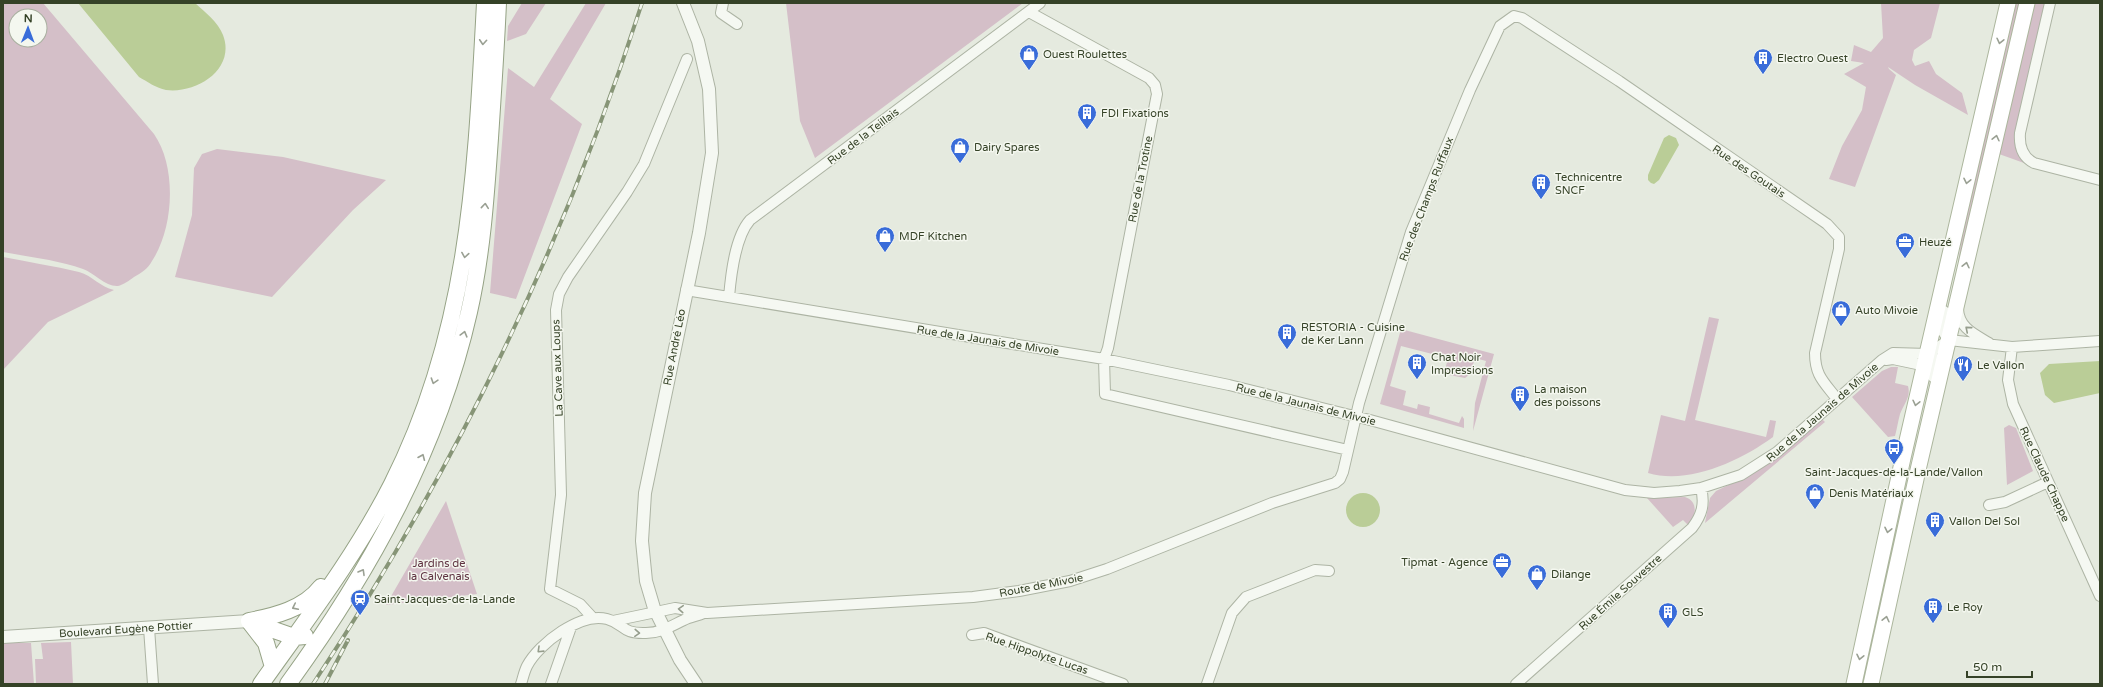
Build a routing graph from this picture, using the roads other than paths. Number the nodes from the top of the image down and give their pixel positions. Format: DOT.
graph roads {
  1 [pos="485,3"];
  2 [pos="498,3"];
  3 [pos="683,3"];
  4 [pos="723,3"];
  5 [pos="1040,3"];
  6 [pos="2008,3"];
  7 [pos="2027,3"];
  8 [pos="2050,3"];
  9 [pos="1029,12"];
  10 [pos="1514,16"];
  11 [pos="737,24"];
  12 [pos="687,59"];
  13 [pos="2100,180"];
  14 [pos="1963,201"];
  15 [pos="686,290"];
  16 [pos="729,297"];
  17 [pos="1957,303"];
  18 [pos="2100,341"];
  19 [pos="1993,345"];
  20 [pos="2012,347"];
  21 [pos="1937,355"];
  22 [pos="1104,359"];
  23 [pos="1837,399"];
  24 [pos="1356,416"];
  25 [pos="419,424"];
  26 [pos="1348,450"];
  27 [pos="2048,482"];
  28 [pos="1701,488"];
  29 [pos="1989,505"];
  30 [pos="1329,571"];
  31 [pos="2100,596"];
  32 [pos="656,612"];
  33 [pos="707,613"];
  34 [pos="592,617"];
  35 [pos="264,618"];
  36 [pos="335,618"];
  37 [pos="249,621"];
  38 [pos="613,621"];
  39 [pos="571,627"];
  40 [pos="149,628"];
  41 [pos="664,630"];
  42 [pos="299,634"];
  43 [pos="972,635"];
  44 [pos="3,637"];
  45 [pos="273,667"];
  46 [pos="153,684"];
  47 [pos="261,684"];
  48 [pos="279,684"];
  49 [pos="288,684"];
  50 [pos="521,684"];
  51 [pos="551,684"];
  52 [pos="696,684"];
  53 [pos="1123,684"];
  54 [pos="1207,684"];
  55 [pos="1516,684"];
  56 [pos="1854,684"];
  57 [pos="1871,684"];
  1 -- 25 [label="highway, one-way"];
  36 -- 2 [label="highway, one-way"];
  3 -- 15 [label="street, Rue André Léo"];
  4 -- 11 [label="street"];
  5 -- 9 [label="street, Rue de la Teillais"];
  6 -- 14 [label="main road, one-way"];
  17 -- 7 [label="main road, one-way"];
  8 -- 13 [label="street"];
  9 -- 16 [label="street, Rue de la Teillais"];
  9 -- 22 [label="street, Rue de la Trotine"];
  10 -- 23 [label="street, Rue des Goutais"];
  10 -- 24 [label="street, Rue des Champs Ruffaux"];
  12 -- 34 [label="street, La Cave aux Loups"];
  14 -- 21 [label="main road"];
  14 -- 21 [label="street"];
  15 -- 16 [label="street, Rue de la Jaunais de Mivoie"];
  15 -- 32 [label="street, Rue André Léo"];
  16 -- 22 [label="street, Rue de la Jaunais de Mivoie"];
  19 -- 17 [label="street, one-way"];
  17 -- 21 [label="main road"];
  18 -- 20 [label="street, Rue de la Jaunais de Mivoie"];
  19 -- 20 [label="street, Rue de la Jaunais de Mivoie"];
  19 -- 21 [label="street, Rue de la Jaunais de Mivoie"];
  20 -- 27 [label="street, Rue Claude Chappe"];
  21 -- 23 [label="street, Rue de la Jaunais de Mivoie"];
  21 -- 56 [label="main road, one-way"];
  57 -- 21 [label="main road, one-way"];
  22 -- 24 [label="street, Rue de la Jaunais de Mivoie"];
  22 -- 26 [label="street, Rue de la Trotine"];
  23 -- 28 [label="street, Rue de la Jaunais de Mivoie"];
  24 -- 26 [label="street, Route de Mivoie"];
  24 -- 28 [label="street, Rue de la Jaunais de Mivoie"];
  25 -- 35 [label="highway, one-way"];
  25 -- 42 [label="highway"];
  26 -- 33 [label="street, Route de Mivoie"];
  27 -- 29 [label="street"];
  27 -- 31 [label="street, Rue Claude Chappe"];
  28 -- 55 [label="street, Rue Émile Souvestre"];
  30 -- 54 [label="street"];
  33 -- 32 [label="street, Route de Mivoie, one-way"];
  32 -- 38 [label="street, Route de Mivoie"];
  32 -- 41 [label="street, Rue André Léo"];
  33 -- 41 [label="street, Route de Mivoie"];
  34 -- 38 [label="street"];
  34 -- 39 [label="street"];
  35 -- 37 [label="highway"];
  35 -- 42 [label="highway"];
  36 -- 42 [label="highway"];
  36 -- 49 [label="highway"];
  37 -- 40 [label="street, Boulevard Eugène Pottier"];
  37 -- 42 [label="highway"];
  37 -- 45 [label="highway"];
  38 -- 41 [label="street, Route de Mivoie, one-way"];
  39 -- 50 [label="street, one-way"];
  39 -- 51 [label="street"];
  40 -- 44 [label="street, Boulevard Eugène Pottier"];
  40 -- 46 [label="street"];
  41 -- 52 [label="street, Rue André Léo"];
  42 -- 45 [label="highway"];
  42 -- 48 [label="highway"];
  43 -- 53 [label="street, Rue Hippolyte Lucas"];
  45 -- 47 [label="highway"];
}
